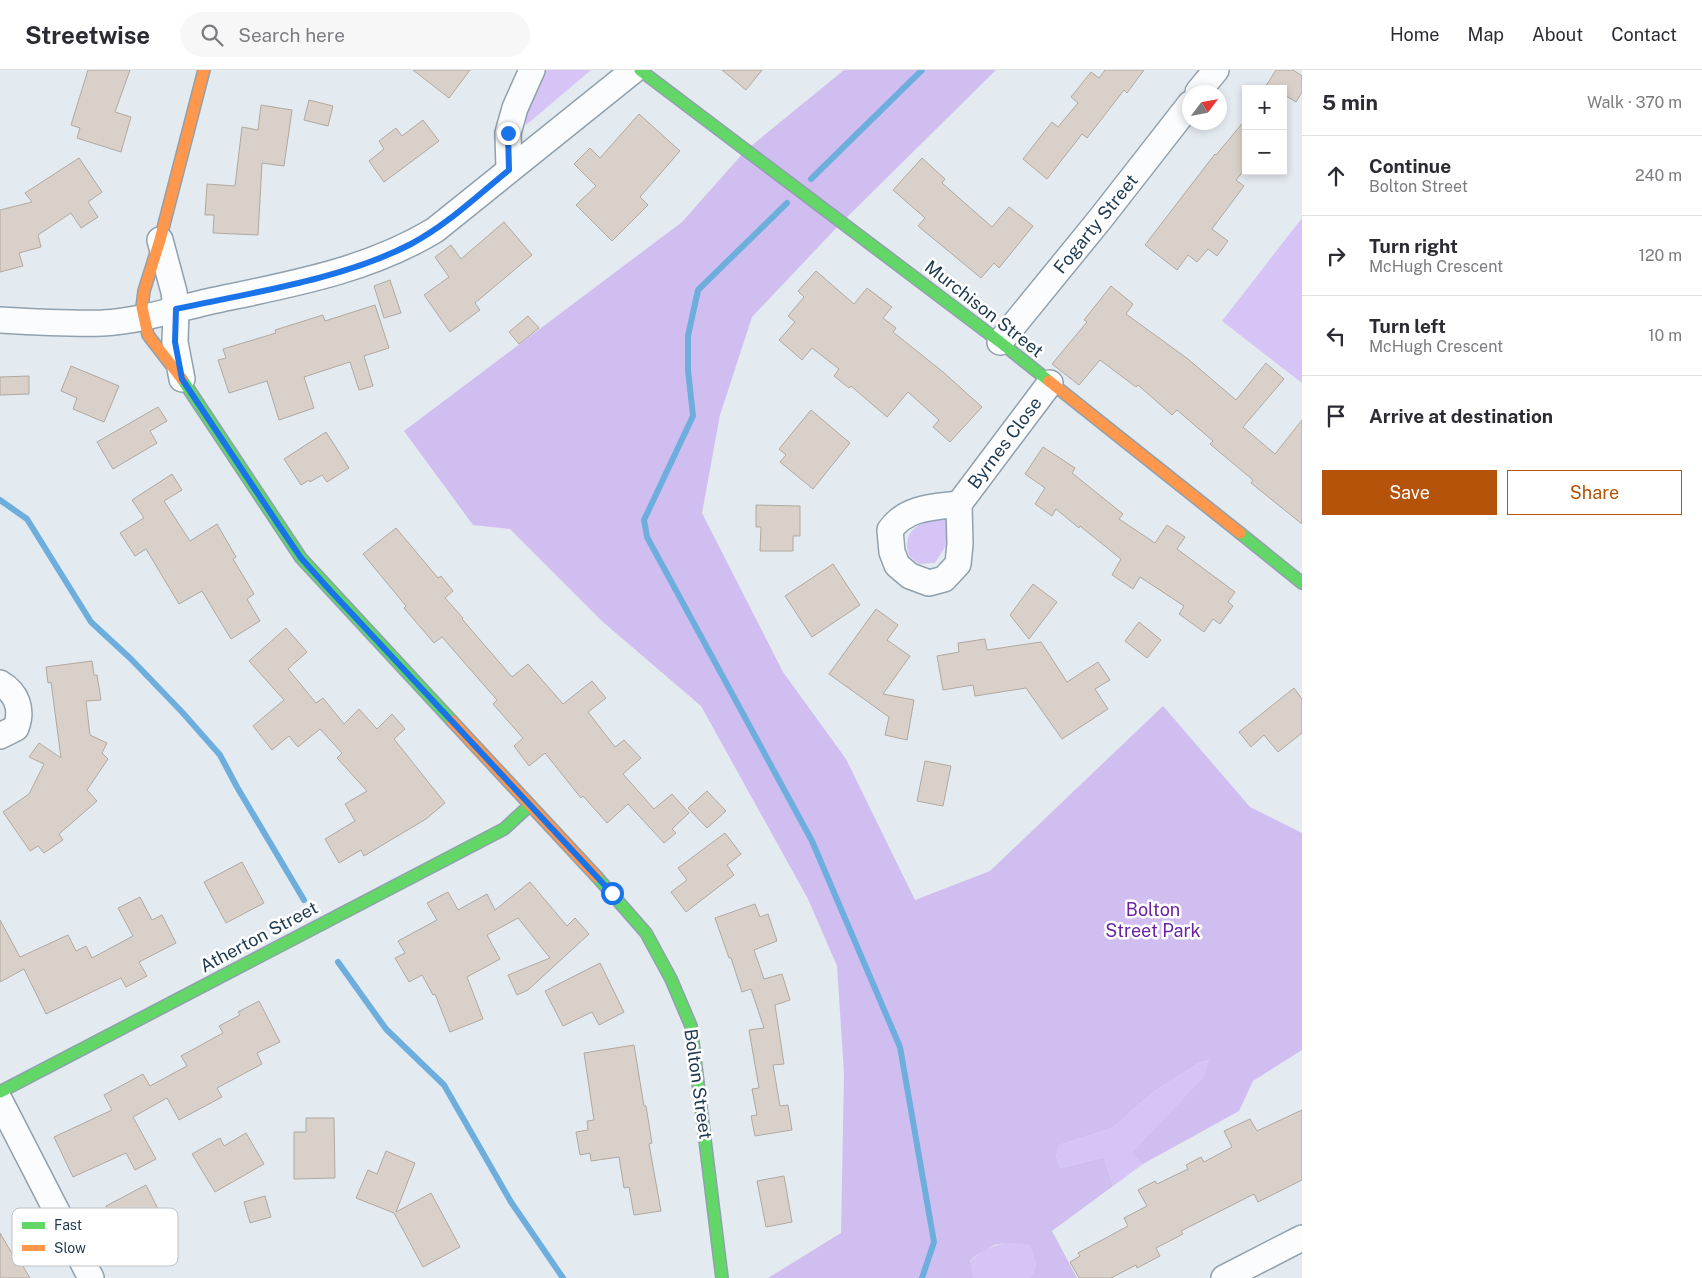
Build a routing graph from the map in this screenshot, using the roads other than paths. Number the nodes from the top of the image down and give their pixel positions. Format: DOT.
graph roads {
  1 [pos="204,70"];
  2 [pos="532,70"];
  3 [pos="634,70"];
  4 [pos="640,70"];
  5 [pos="1216,70"];
  6 [pos="1204,85"];
  7 [pos="1182,114"];
  8 [pos="509,170"];
  9 [pos="160,240"];
  10 [pos="176,309"];
  11 [pos="143,317"];
  12 [pos="0,320"];
  13 [pos="1000,342"];
  14 [pos="182,379"];
  15 [pos="1050,383"];
  16 [pos="960,504"];
  17 [pos="1302,583"];
  18 [pos="0,683"];
  19 [pos="0,736"];
  20 [pos="529,806"];
  21 [pos="0,1092"];
  22 [pos="0,1102"];
  23 [pos="55,1208"];
  24 [pos="1302,1238"];
  25 [pos="85,1266"];
  26 [pos="91,1278"];
  27 [pos="722,1278"];
  28 [pos="1224,1278"];
  1 -- 9 [label="street"];
  2 -- 8 [label="street"];
  3 -- 8 [label="street"];
  4 -- 13 [label="street, Murchison Street"];
  5 -- 6 [label="street"];
  7 -- 13 [label="street, Fogarty Street"];
  8 -- 10 [label="street"];
  9 -- 10 [label="street, Bolton Street"];
  9 -- 11 [label="street"];
  10 -- 11 [label="street"];
  10 -- 14 [label="street, Bolton Street"];
  11 -- 12 [label="street"];
  11 -- 14 [label="street, Bolton Street"];
  13 -- 15 [label="street, Murchison Street"];
  14 -- 20 [label="street, Bolton Street"];
  15 -- 16 [label="street, Byrnes Close"];
  15 -- 17 [label="street, Murchison Street"];
  18 -- 19 [label="street"];
  20 -- 21 [label="street, Atherton Street"];
  20 -- 27 [label="street, Bolton Street"];
  22 -- 23 [label="street"];
  24 -- 28 [label="street"];
  25 -- 26 [label="street"];
}
